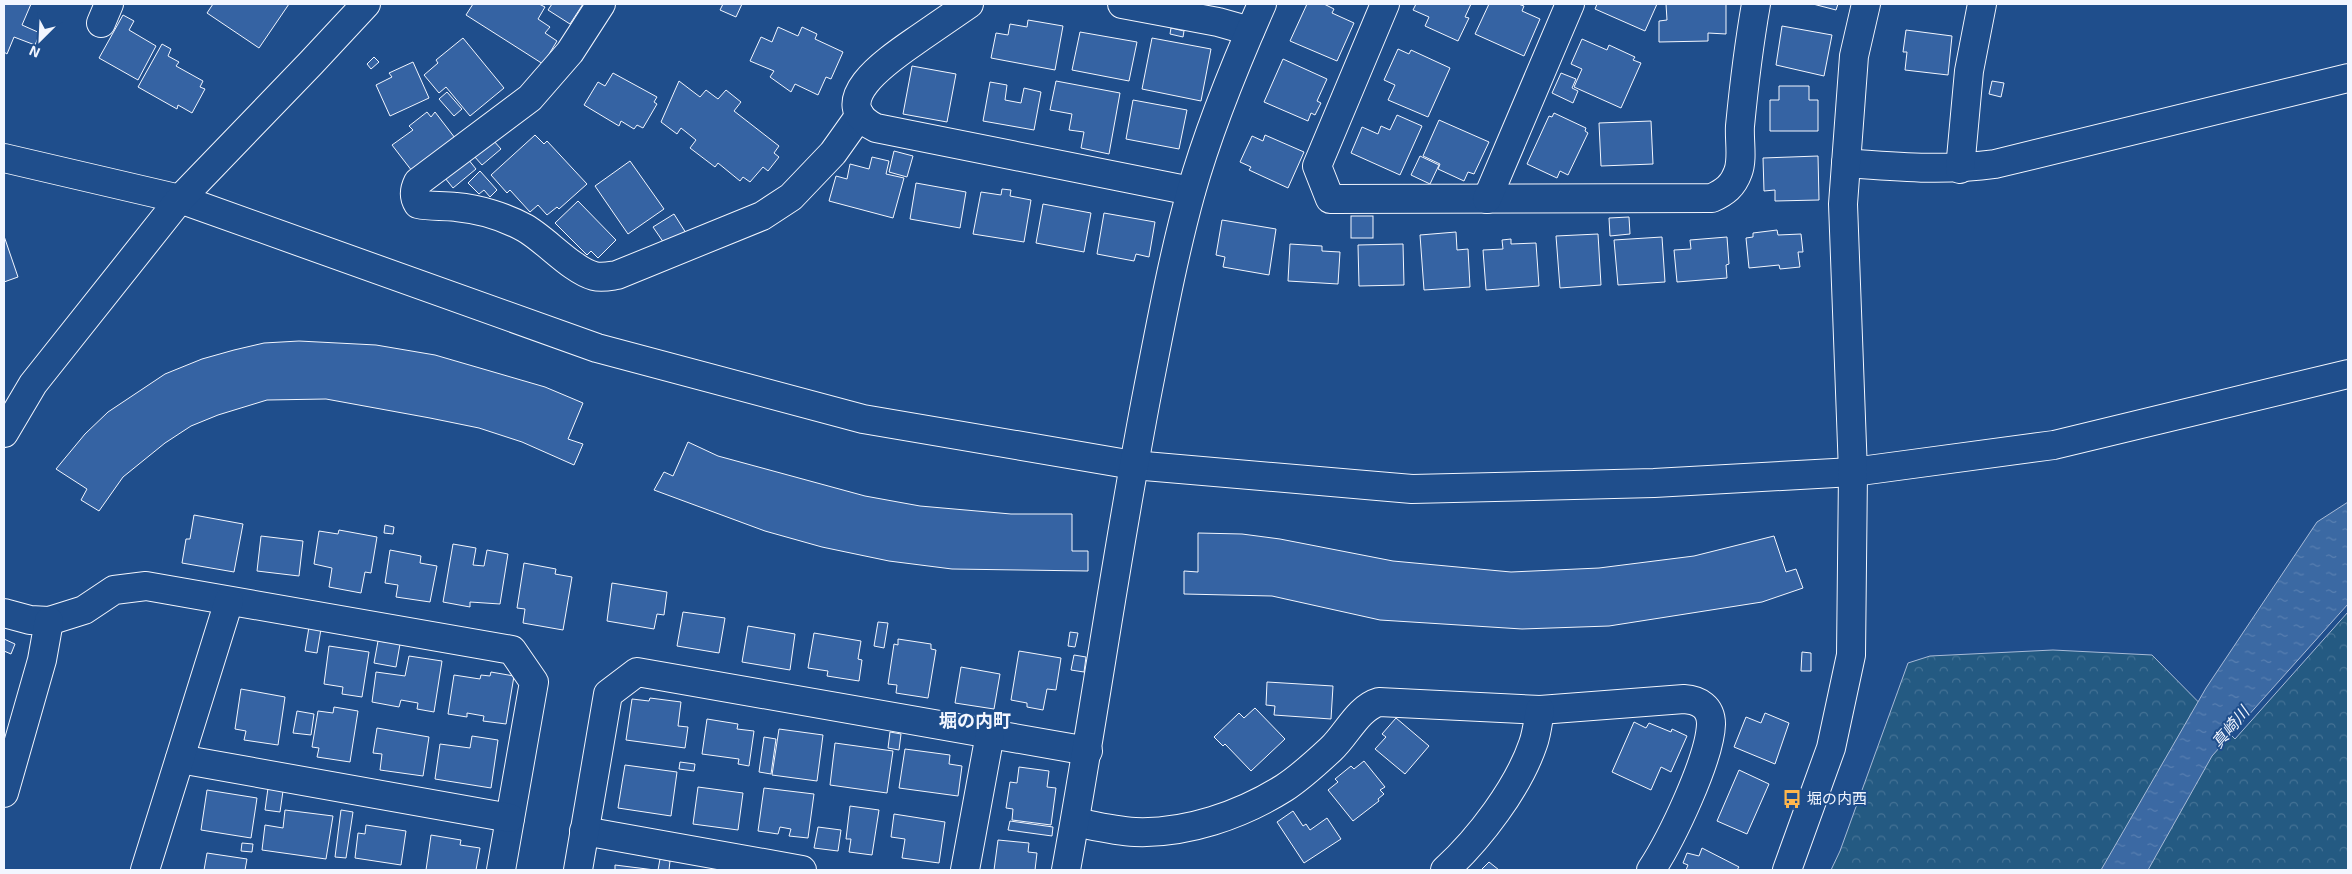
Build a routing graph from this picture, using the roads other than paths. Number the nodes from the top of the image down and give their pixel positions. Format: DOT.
graph roads {
  1 [pos="366,4"];
  2 [pos="601,4"];
  3 [pos="969,4"];
  4 [pos="1122,4"];
  5 [pos="1262,4"];
  6 [pos="1385,4"];
  7 [pos="1570,4"];
  8 [pos="1756,4"];
  9 [pos="1866,4"];
  10 [pos="1982,4"];
  11 [pos="1250,31"];
  12 [pos="2348,78"];
  13 [pos="860,115"];
  14 [pos="4,158"];
  15 [pos="1846,163"];
  16 [pos="1960,169"];
  17 [pos="1191,191"];
  18 [pos="180,199"];
  19 [pos="1487,199"];
  20 [pos="2348,374"];
  21 [pos="4,433"];
  22 [pos="1133,465"];
  23 [pos="1853,472"];
  24 [pos="229,601"];
  25 [pos="4,613"];
  26 [pos="49,621"];
  27 [pos="1540,710"];
  28 [pos="990,734"];
  29 [pos="1088,751"];
  30 [pos="180,759"];
  31 [pos="4,793"];
  32 [pos="510,818"];
  33 [pos="1075,822"];
  34 [pos="584,832"];
  35 [pos="145,870"];
  36 [pos="501,870"];
  37 [pos="578,870"];
  38 [pos="802,870"];
  39 [pos="965,870"];
  40 [pos="1066,870"];
  41 [pos="1445,870"];
  42 [pos="1651,870"];
  43 [pos="1787,870"];
  1 -- 18 [label="street"];
  2 -- 13 [label="street"];
  3 -- 13 [label="street"];
  4 -- 11 [label="street"];
  5 -- 11 [label="street"];
  6 -- 19 [label="street"];
  7 -- 19 [label="street"];
  8 -- 19 [label="street"];
  9 -- 15 [label="street"];
  10 -- 16 [label="street"];
  11 -- 17 [label="street"];
  12 -- 16 [label="street"];
  13 -- 17 [label="street"];
  14 -- 18 [label="street"];
  15 -- 16 [label="street"];
  15 -- 23 [label="street"];
  17 -- 22 [label="street"];
  18 -- 21 [label="street"];
  18 -- 22 [label="street"];
  20 -- 23 [label="street"];
  22 -- 23 [label="street"];
  22 -- 29 [label="street"];
  23 -- 43 [label="street"];
  24 -- 26 [label="street"];
  24 -- 30 [label="street"];
  24 -- 32 [label="street"];
  25 -- 26 [label="street"];
  26 -- 31 [label="street"];
  27 -- 33 [label="street"];
  27 -- 41 [label="street"];
  27 -- 42 [label="street"];
  28 -- 29 [label="street"];
  28 -- 34 [label="street"];
  28 -- 39 [label="street"];
  29 -- 33 [label="street"];
  30 -- 32 [label="street"];
  30 -- 35 [label="street"];
  32 -- 36 [label="street"];
  33 -- 40 [label="street"];
  34 -- 37 [label="street"];
  34 -- 38 [label="street"];
}
